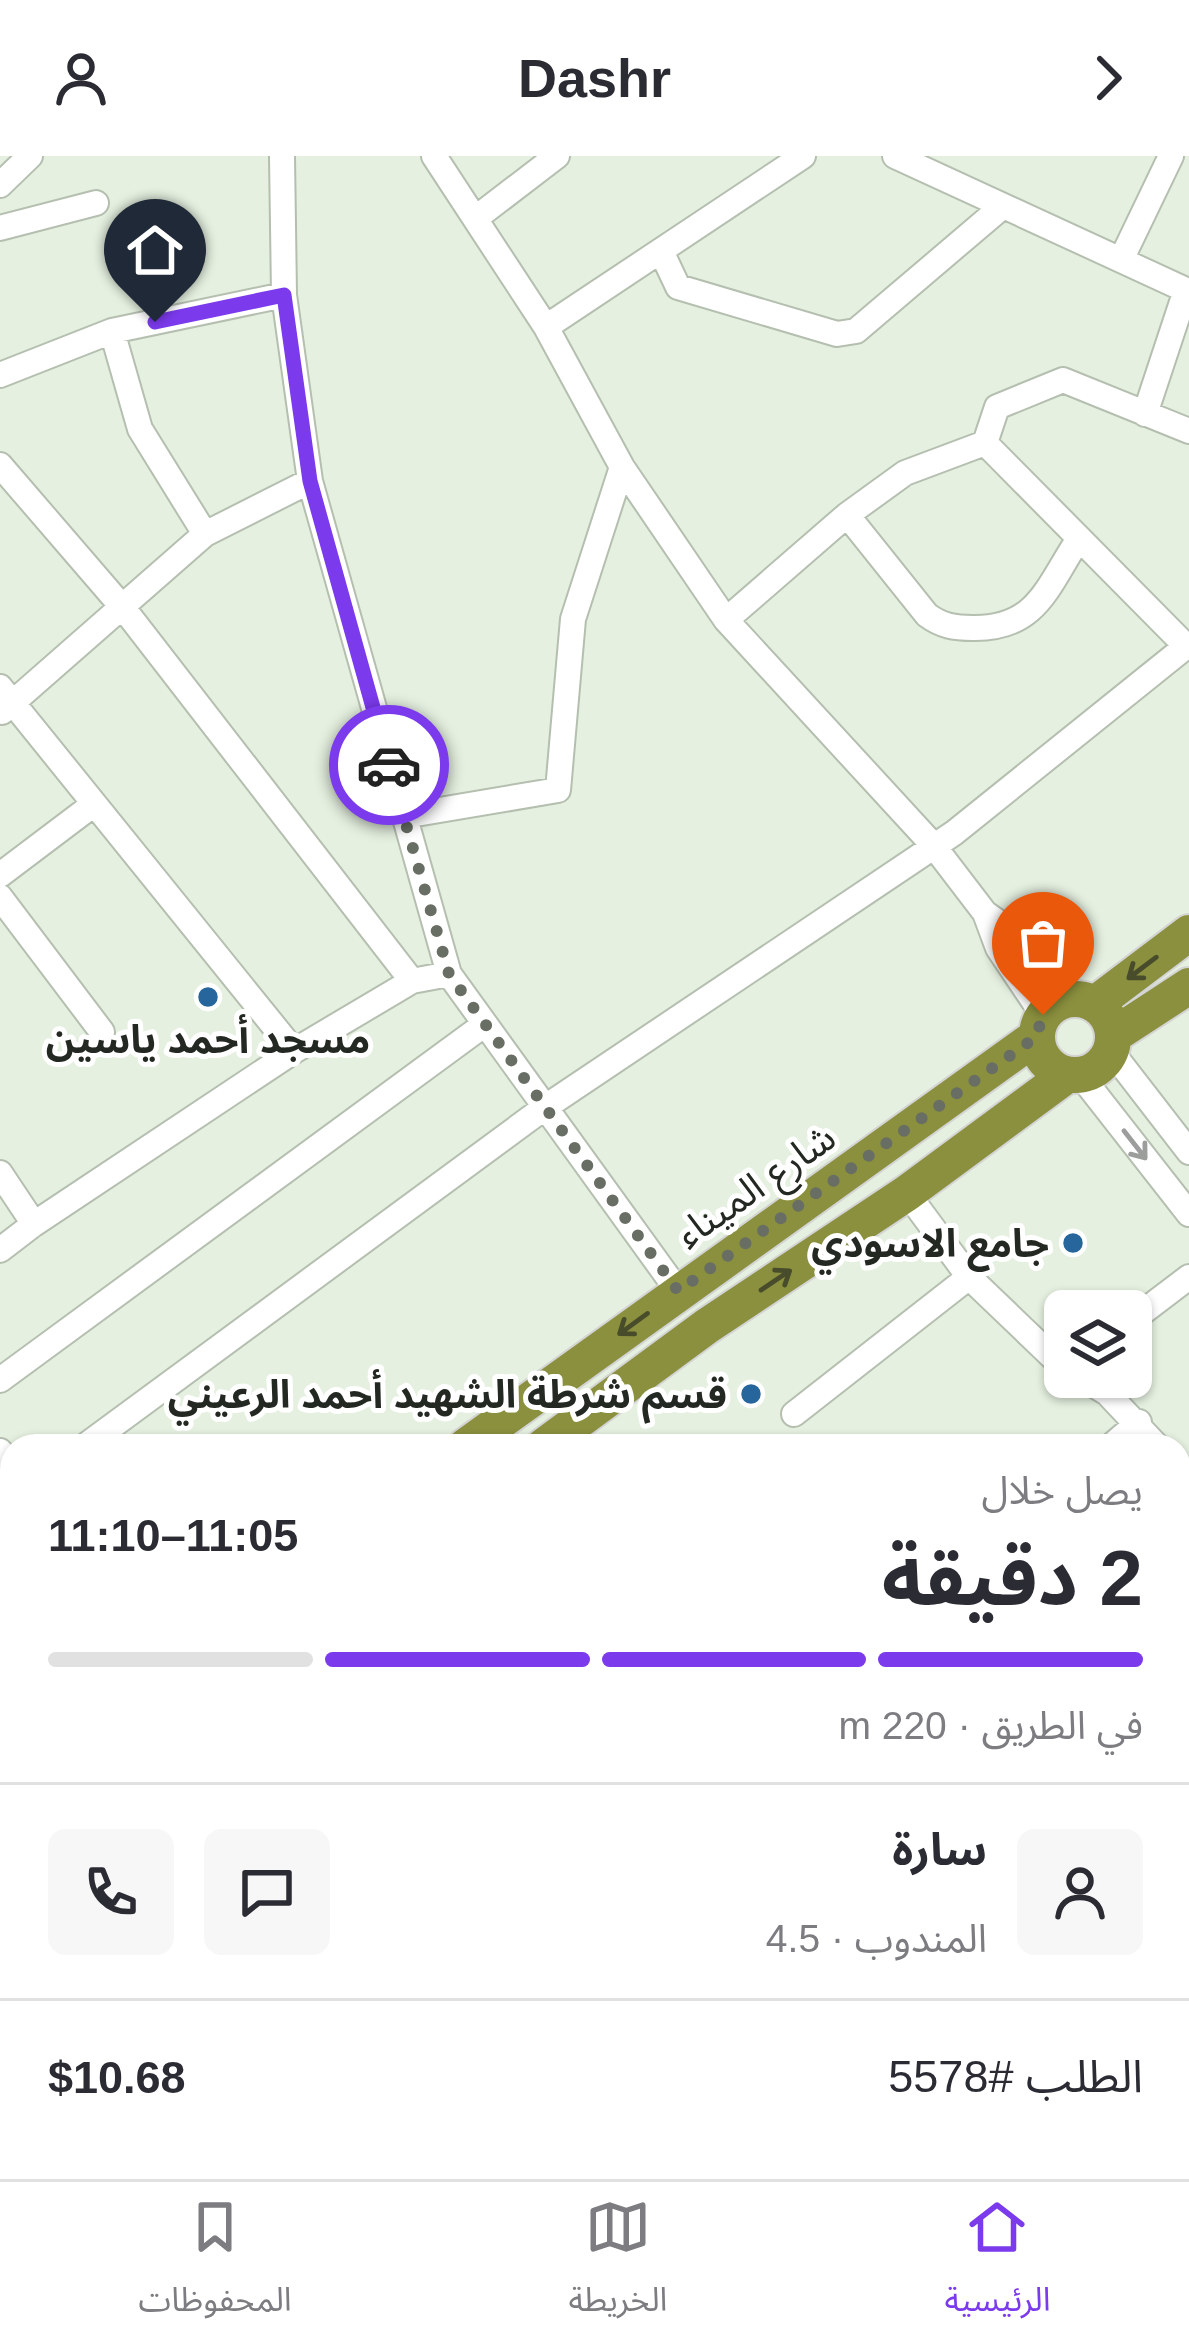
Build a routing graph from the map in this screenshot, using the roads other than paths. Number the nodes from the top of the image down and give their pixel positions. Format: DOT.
graph roads {
  1 [pos="30,156"];
  2 [pos="281,156"];
  3 [pos="434,156"];
  4 [pos="557,156"];
  5 [pos="803,156"];
  6 [pos="895,156"];
  7 [pos="1171,156"];
  8 [pos="0,185"];
  9 [pos="96,203"];
  10 [pos="1003,206"];
  11 [pos="6,217"];
  12 [pos="476,218"];
  13 [pos="661,250"];
  14 [pos="1121,260"];
  15 [pos="284,295"];
  16 [pos="546,327"];
  17 [pos="112,332"];
  18 [pos="0,375"];
  19 [pos="1145,414"];
  20 [pos="1189,431"];
  21 [pos="985,442"];
  22 [pos="0,465"];
  23 [pos="622,467"];
  24 [pos="310,481"];
  25 [pos="847,515"];
  26 [pos="206,534"];
  27 [pos="1078,540"];
  28 [pos="124,609"];
  29 [pos="726,620"];
  30 [pos="1188,645"];
  31 [pos="4,701"];
  32 [pos="94,804"];
  33 [pos="404,816"];
  34 [pos="933,845"];
  35 [pos="0,875"];
  36 [pos="0,897"];
  37 [pos="1189,933"];
  38 [pos="449,974"];
  39 [pos="412,981"];
  40 [pos="1189,986"];
  41 [pos="484,1024"];
  42 [pos="1078,1024"];
  43 [pos="102,1032"];
  44 [pos="294,1052"];
  45 [pos="1074,1076"];
  46 [pos="544,1108"];
  47 [pos="1189,1152"];
  48 [pos="0,1173"];
  49 [pos="907,1193"];
  50 [pos="1189,1214"];
  51 [pos="34,1224"];
  52 [pos="0,1250"];
  53 [pos="969,1277"];
  54 [pos="1189,1277"];
  55 [pos="678,1291"];
  56 [pos="1152,1305"];
  57 [pos="1044,1349"];
  58 [pos="0,1380"];
  59 [pos="1113,1398"];
  60 [pos="794,1414"];
  61 [pos="1139,1422"];
  62 [pos="101,1434"];
  63 [pos="482,1434"];
  64 [pos="560,1434"];
  65 [pos="1125,1434"];
  66 [pos="1148,1434"];
  1 -- 8 [label="street"];
  2 -- 15 [label="street"];
  3 -- 12 [label="street"];
  4 -- 12 [label="street"];
  5 -- 13 [label="street"];
  6 -- 10 [label="street"];
  7 -- 14 [label="street"];
  9 -- 11 [label="street"];
  10 -- 13 [label="street"];
  10 -- 14 [label="street"];
  12 -- 16 [label="street"];
  13 -- 16 [label="street"];
  14 -- 19 [label="street"];
  15 -- 17 [label="street"];
  15 -- 24 [label="street"];
  16 -- 23 [label="street"];
  17 -- 18 [label="street"];
  17 -- 26 [label="street"];
  19 -- 20 [label="street"];
  19 -- 21 [label="street"];
  21 -- 25 [label="street"];
  21 -- 27 [label="street"];
  22 -- 28 [label="street"];
  23 -- 29 [label="street"];
  23 -- 33 [label="street"];
  24 -- 26 [label="street"];
  24 -- 33 [label="street"];
  25 -- 27 [label="street"];
  25 -- 29 [label="street"];
  26 -- 28 [label="street"];
  27 -- 30 [label="street"];
  28 -- 31 [label="street"];
  28 -- 39 [label="street"];
  29 -- 34 [label="street"];
  30 -- 34 [label="street"];
  31 -- 32 [label="street"];
  32 -- 35 [label="street"];
  32 -- 44 [label="street"];
  33 -- 38 [label="street"];
  34 -- 42 [label="street"];
  34 -- 46 [label="street"];
  36 -- 43 [label="street"];
  37 -- 42 [label="highway, شارع الميناء, one-way"];
  38 -- 39 [label="street"];
  38 -- 41 [label="street"];
  39 -- 44 [label="street"];
  40 -- 42 [label="highway, شارع الميناء"];
  41 -- 46 [label="street"];
  41 -- 58 [label="street"];
  42 -- 45 [label="highway"];
  42 -- 45 [label="highway"];
  42 -- 47 [label="street"];
  42 -- 55 [label="highway, شارع الميناء"];
  44 -- 51 [label="street"];
  45 -- 49 [label="highway"];
  45 -- 50 [label="street, one-way"];
  46 -- 55 [label="street"];
  46 -- 62 [label="street"];
  48 -- 51 [label="street"];
  49 -- 53 [label="street"];
  64 -- 49 [label="highway, one-way"];
  51 -- 52 [label="street"];
  53 -- 57 [label="street"];
  53 -- 60 [label="street"];
  54 -- 56 [label="street"];
  55 -- 63 [label="highway, شارع الميناء, one-way"];
  59 -- 61 [label="street"];
  61 -- 65 [label="street"];
  61 -- 66 [label="street"];
}
